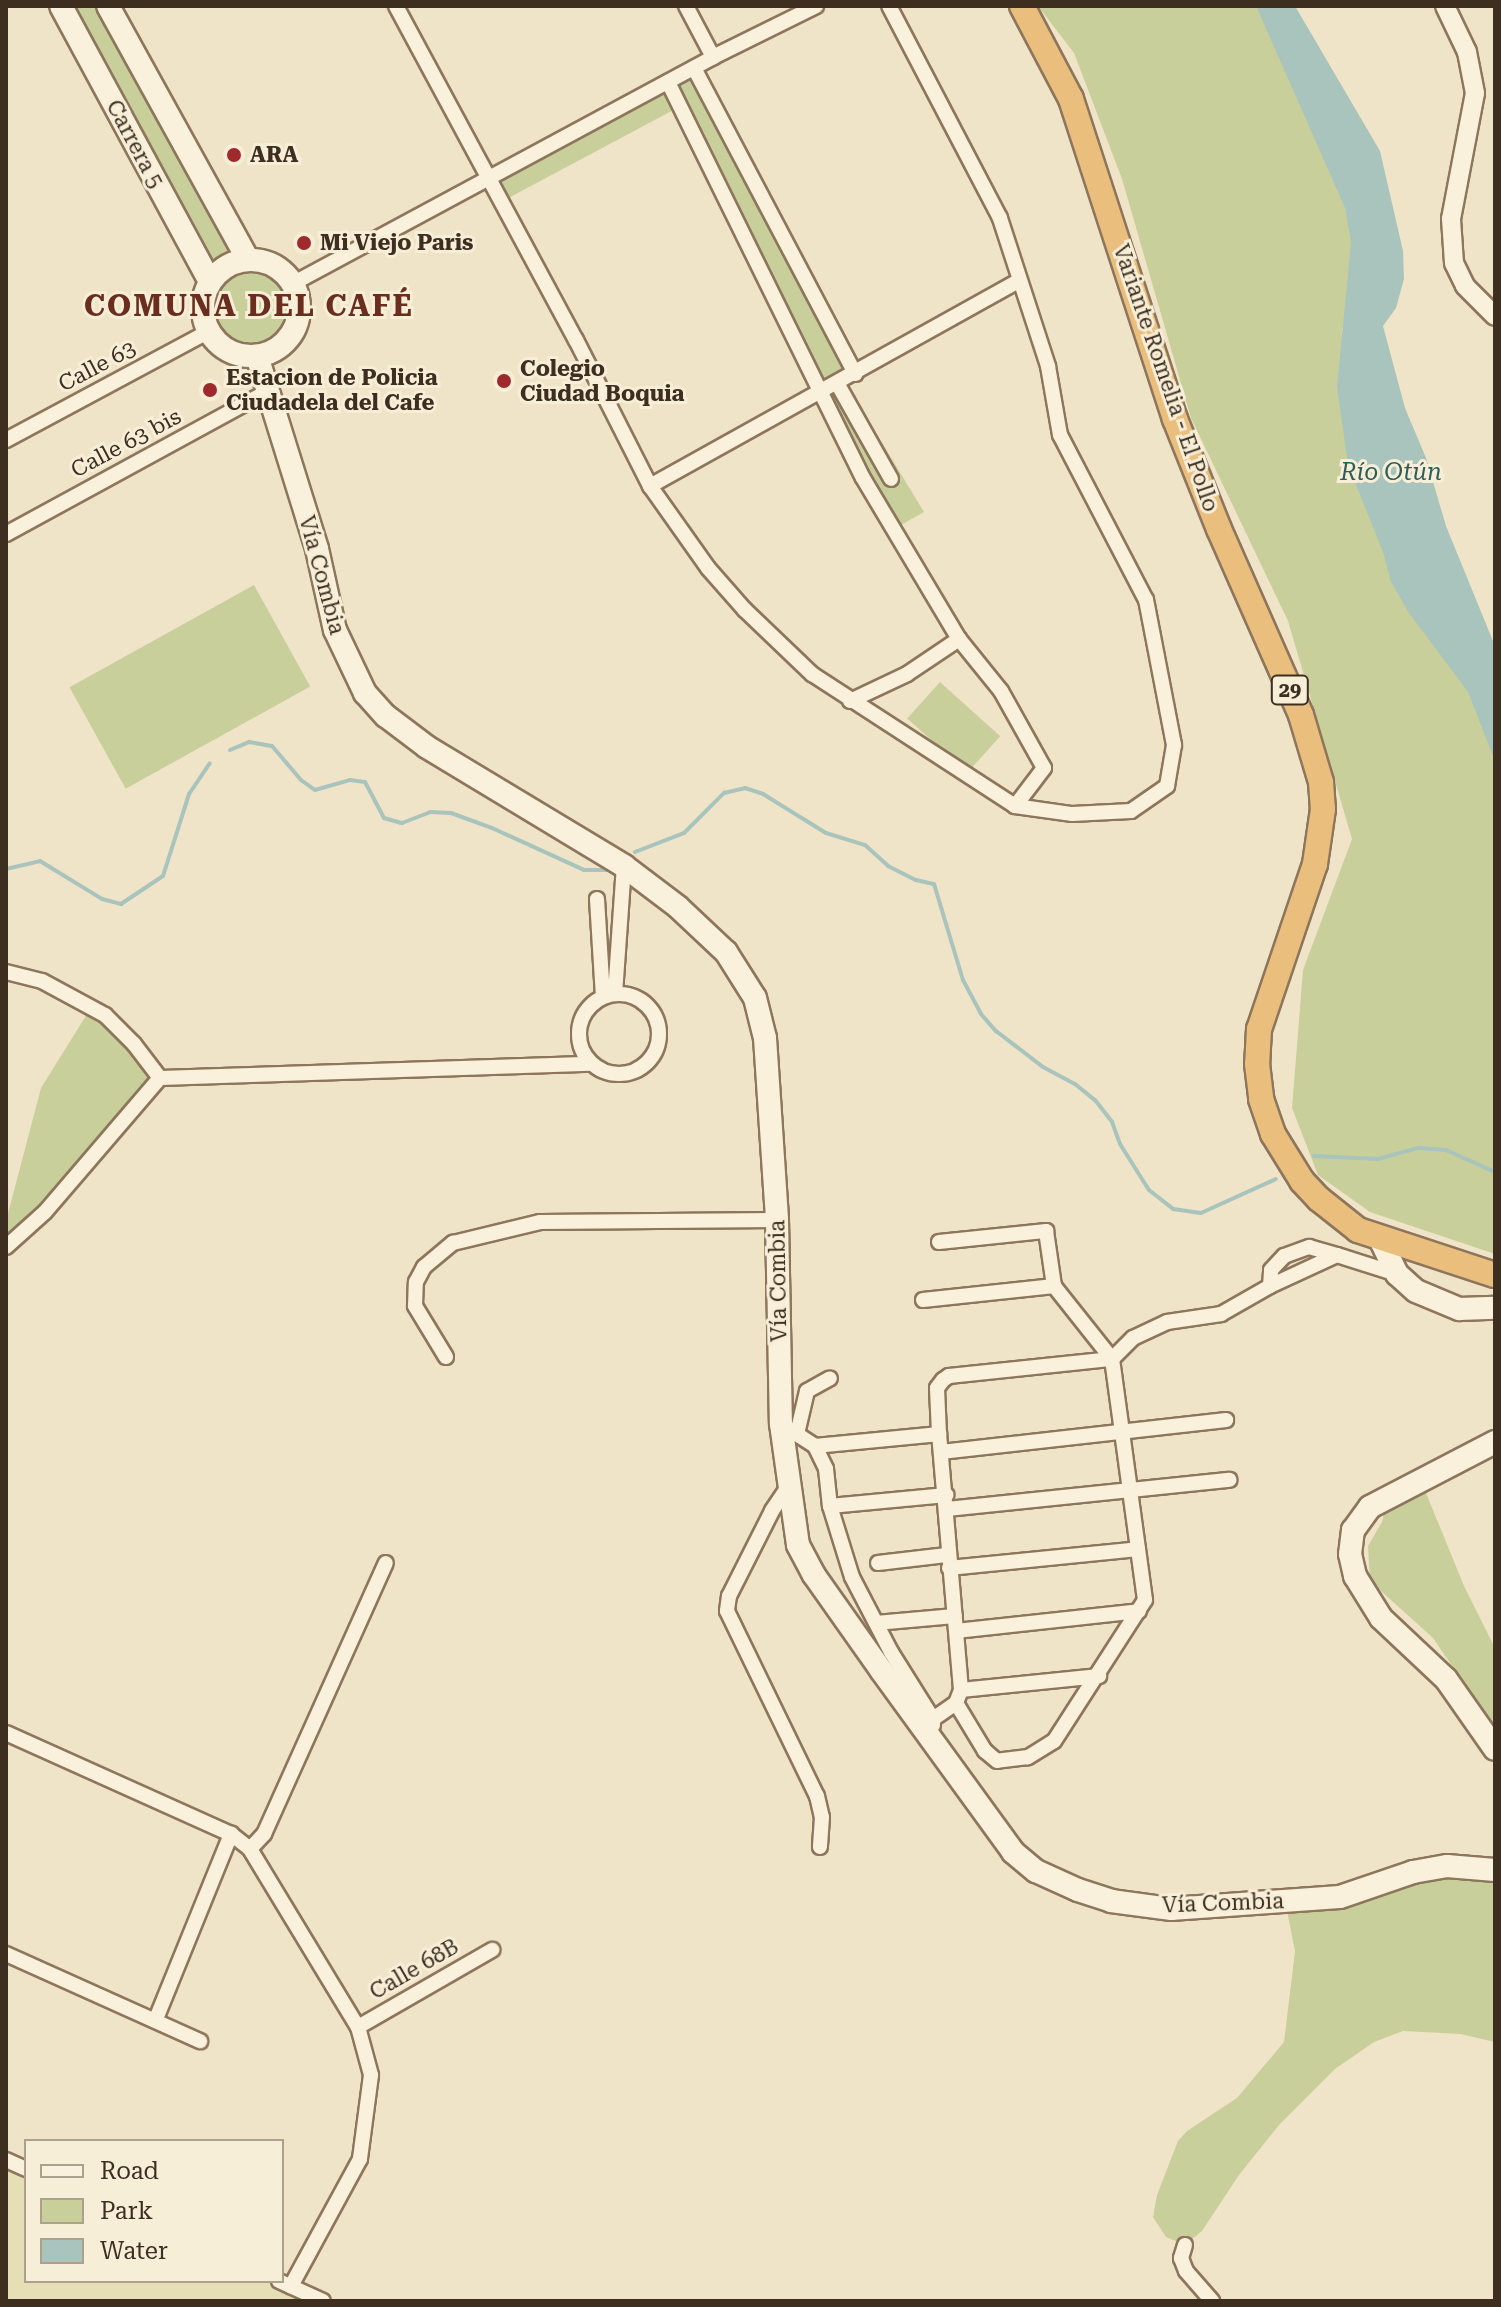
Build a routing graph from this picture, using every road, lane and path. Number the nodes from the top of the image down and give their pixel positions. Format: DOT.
graph roads {
  1 [pos="61,6"];
  2 [pos="108,6"];
  3 [pos="396,6"];
  4 [pos="686,6"];
  5 [pos="816,6"];
  6 [pos="889,6"];
  7 [pos="1022,6"];
  8 [pos="1445,6"];
  9 [pos="713,57"];
  10 [pos="694,68"];
  11 [pos="668,82"];
  12 [pos="489,178"];
  13 [pos="248,260"];
  14 [pos="1019,281"];
  15 [pos="210,282"];
  16 [pos="292,284"];
  17 [pos="1495,316"];
  18 [pos="209,331"];
  19 [pos="257,356"];
  20 [pos="855,374"];
  21 [pos="837,383"];
  22 [pos="268,391"];
  23 [pos="821,392"];
  24 [pos="6,440"];
  25 [pos="891,479"];
  26 [pos="650,486"];
  27 [pos="6,534"];
  28 [pos="959,639"];
  29 [pos="850,701"];
  30 [pos="1015,806"];
  31 [pos="624,866"];
  32 [pos="597,899"];
  33 [pos="6,972"];
  34 [pos="609,996"];
  35 [pos="591,1064"];
  36 [pos="160,1078"];
  37 [pos="777,1220"];
  38 [pos="1380,1239"];
  39 [pos="939,1242"];
  40 [pos="6,1247"];
  41 [pos="1337,1255"];
  42 [pos="1397,1274"];
  43 [pos="1495,1275"];
  44 [pos="1054,1286"];
  45 [pos="1270,1286"];
  46 [pos="923,1300"];
  47 [pos="1495,1308"];
  48 [pos="446,1357"];
  49 [pos="1112,1359"];
  50 [pos="830,1378"];
  51 [pos="1226,1420"];
  52 [pos="789,1429"];
  53 [pos="1122,1431"];
  54 [pos="939,1434"];
  55 [pos="1495,1442"];
  56 [pos="815,1446"];
  57 [pos="941,1452"];
  58 [pos="1230,1480"];
  59 [pos="791,1484"];
  60 [pos="1130,1490"];
  61 [pos="946,1502"];
  62 [pos="830,1506"];
  63 [pos="1138,1549"];
  64 [pos="948,1561"];
  65 [pos="386,1563"];
  66 [pos="878,1563"];
  67 [pos="1139,1611"];
  68 [pos="876,1623"];
  69 [pos="956,1624"];
  70 [pos="1099,1676"];
  71 [pos="959,1697"];
  72 [pos="932,1730"];
  73 [pos="6,1733"];
  74 [pos="1495,1749"];
  75 [pos="231,1834"];
  76 [pos="820,1847"];
  77 [pos="250,1849"];
  78 [pos="1495,1870"];
  79 [pos="492,1950"];
  80 [pos="6,1954"];
  81 [pos="156,2019"];
  82 [pos="358,2027"];
  83 [pos="200,2041"];
  84 [pos="1185,2245"];
  85 [pos="285,2284"];
  86 [pos="323,2301"];
  87 [pos="1212,2301"];
  1 -- 15 [label="main road, Carrera 5"];
  2 -- 13 [label="main road, Carrera 5"];
  3 -- 12 [label="street"];
  4 -- 9 [label="street"];
  5 -- 9 [label="street"];
  6 -- 14 [label="street"];
  7 -- 38 [label="highway, Variante Romelia - El Pollo / 29"];
  8 -- 17 [label="street"];
  9 -- 10 [label="street"];
  10 -- 11 [label="street"];
  10 -- 20 [label="street"];
  11 -- 12 [label="street"];
  11 -- 23 [label="street"];
  12 -- 16 [label="street"];
  12 -- 26 [label="street"];
  13 -- 15 [label="main road"];
  13 -- 16 [label="main road"];
  14 -- 20 [label="street"];
  14 -- 30 [label="street"];
  15 -- 18 [label="main road"];
  16 -- 19 [label="main road"];
  18 -- 19 [label="main road"];
  18 -- 24 [label="street, Calle 63"];
  19 -- 22 [label="main road, Vía Combia"];
  20 -- 21 [label="street"];
  21 -- 23 [label="street"];
  21 -- 25 [label="street"];
  22 -- 27 [label="street, Calle 63 bis"];
  22 -- 31 [label="main road, Vía Combia"];
  23 -- 26 [label="street"];
  23 -- 28 [label="street"];
  26 -- 29 [label="street"];
  28 -- 29 [label="street"];
  28 -- 30 [label="street"];
  29 -- 30 [label="street"];
  31 -- 34 [label="street"];
  31 -- 37 [label="main road, Vía Combia"];
  32 -- 34 [label="street"];
  33 -- 36 [label="street"];
  34 -- 35 [label="street"];
  34 -- 35 [label="street"];
  35 -- 36 [label="street"];
  36 -- 40 [label="street"];
  37 -- 48 [label="street"];
  37 -- 52 [label="main road, Vía Combia"];
  38 -- 42 [label="main road"];
  38 -- 43 [label="highway, Variante Romelia - El Pollo / 29"];
  39 -- 44 [label="street"];
  41 -- 42 [label="street"];
  41 -- 45 [label="street"];
  41 -- 45 [label="street"];
  42 -- 47 [label="main road"];
  44 -- 46 [label="street"];
  44 -- 49 [label="street"];
  45 -- 49 [label="street"];
  49 -- 53 [label="street"];
  49 -- 54 [label="street"];
  50 -- 52 [label="street"];
  51 -- 53 [label="street"];
  52 -- 56 [label="street"];
  52 -- 59 [label="main road, Vía Combia"];
  53 -- 57 [label="street"];
  53 -- 60 [label="street"];
  54 -- 56 [label="street"];
  54 -- 57 [label="street"];
  55 -- 74 [label="main road"];
  56 -- 62 [label="street"];
  57 -- 61 [label="street"];
  58 -- 60 [label="street"];
  59 -- 72 [label="main road, Vía Combia"];
  59 -- 76 [label="street"];
  60 -- 61 [label="street"];
  60 -- 63 [label="street"];
  61 -- 62 [label="street"];
  61 -- 64 [label="street"];
  62 -- 68 [label="street"];
  63 -- 64 [label="street"];
  63 -- 67 [label="street"];
  64 -- 66 [label="street"];
  64 -- 69 [label="street"];
  65 -- 77 [label="street"];
  67 -- 69 [label="street"];
  67 -- 70 [label="street"];
  68 -- 69 [label="street"];
  68 -- 72 [label="street"];
  69 -- 71 [label="street"];
  70 -- 71 [label="street"];
  70 -- 71 [label="street"];
  71 -- 72 [label="street"];
  72 -- 78 [label="main road, Vía Combia"];
  73 -- 75 [label="street"];
  75 -- 77 [label="street"];
  75 -- 81 [label="street"];
  77 -- 82 [label="street"];
  79 -- 82 [label="street, Calle 68B"];
  80 -- 81 [label="street"];
  81 -- 83 [label="street"];
  82 -- 85 [label="street"];
  84 -- 87 [label="street"];
  85 -- 86 [label="street"];
}
